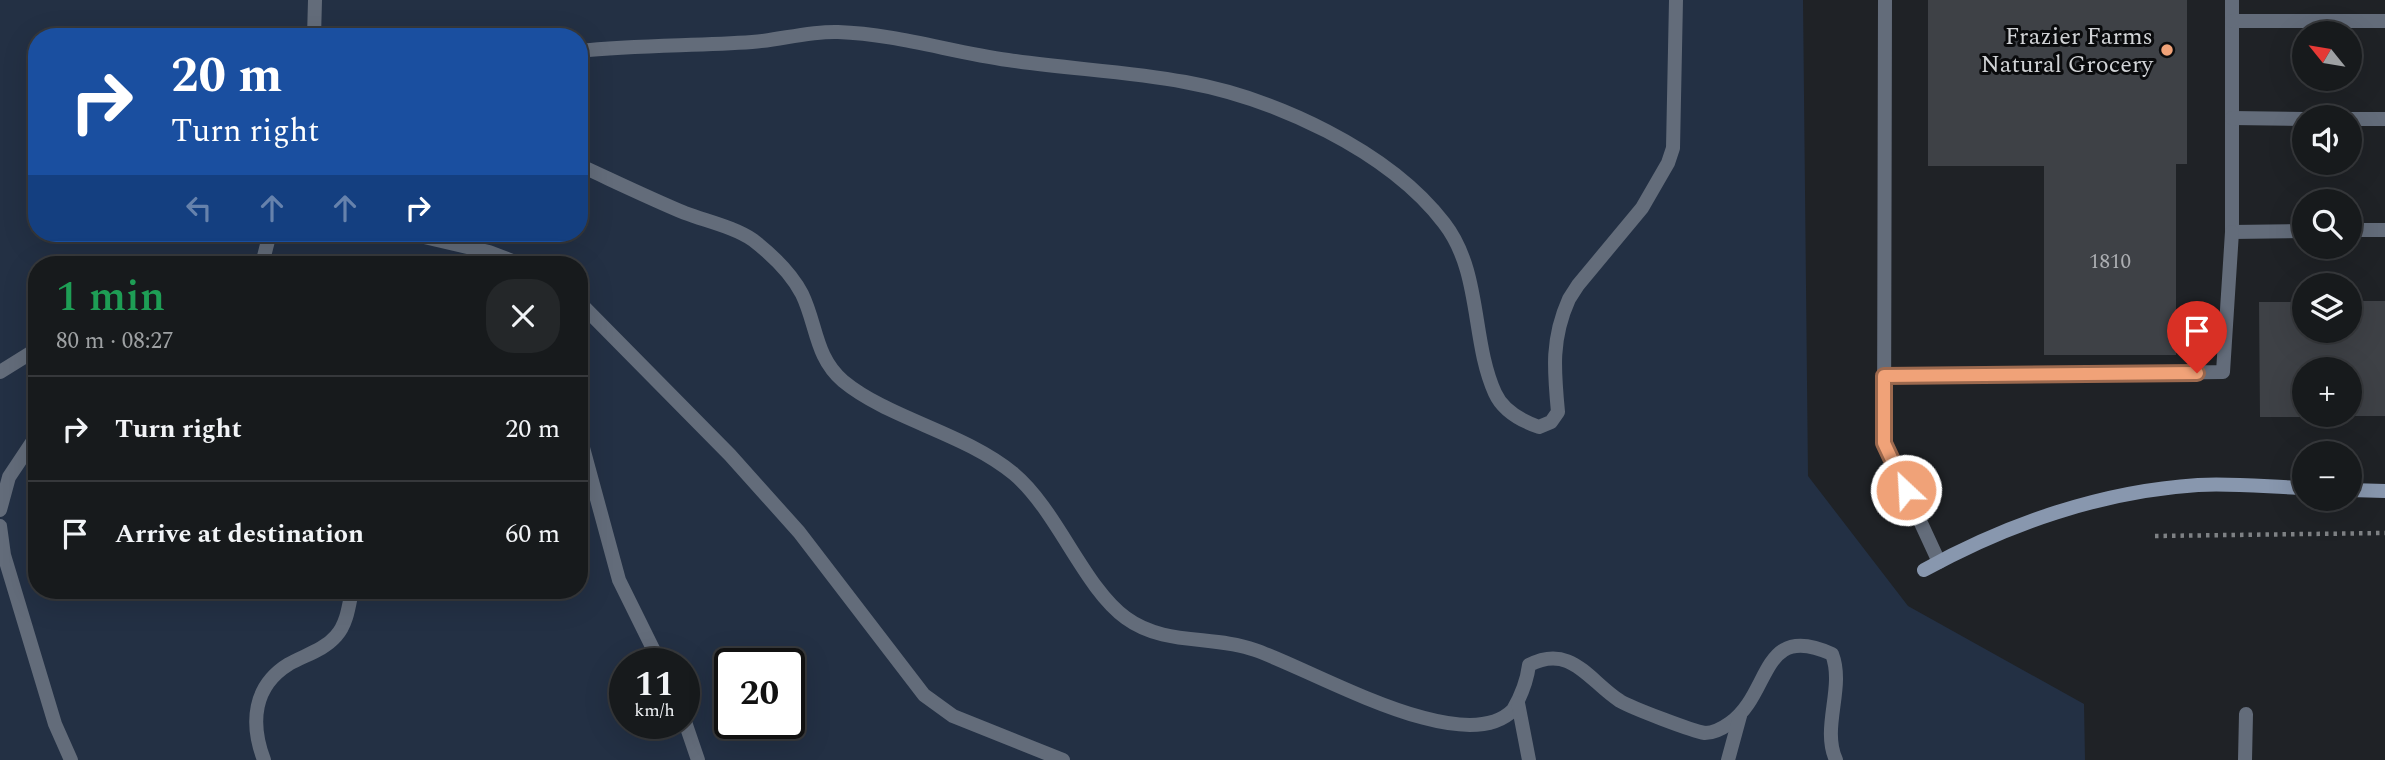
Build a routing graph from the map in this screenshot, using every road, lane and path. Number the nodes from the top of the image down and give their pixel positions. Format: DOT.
graph roads {
  1 [pos="315,0"];
  2 [pos="1676,0"];
  3 [pos="1885,0"];
  4 [pos="2232,0"];
  5 [pos="2232,21"];
  6 [pos="2385,21"];
  7 [pos="314,28"];
  8 [pos="588,51"];
  9 [pos="2232,118"];
  10 [pos="2292,118"];
  11 [pos="2362,119"];
  12 [pos="2385,119"];
  13 [pos="588,169"];
  14 [pos="2362,230"];
  15 [pos="2385,230"];
  16 [pos="2292,231"];
  17 [pos="2232,232"];
  18 [pos="446,242"];
  19 [pos="478,242"];
  20 [pos="489,252"];
  21 [pos="499,256"];
  22 [pos="588,311"];
  23 [pos="28,355"];
  24 [pos="0,372"];
  25 [pos="1884,376"];
  26 [pos="28,448"];
  27 [pos="588,465"];
  28 [pos="2292,488"];
  29 [pos="2362,490"];
  30 [pos="2385,491"];
  31 [pos="0,510"];
  32 [pos="0,526"];
  33 [pos="2385,533"];
  34 [pos="2155,536"];
  35 [pos="1939,562"];
  36 [pos="1924,570"];
  37 [pos="350,599"];
  38 [pos="653,648"];
  39 [pos="1518,703"];
  40 [pos="2246,714"];
  41 [pos="1740,716"];
  42 [pos="1400,727"];
  43 [pos="1484,738"];
  44 [pos="691,739"];
  45 [pos="71,760"];
  46 [pos="264,760"];
  47 [pos="698,760"];
  48 [pos="1063,760"];
  49 [pos="1529,760"];
  50 [pos="1728,760"];
  51 [pos="1836,760"];
  52 [pos="2245,760"];
  1 -- 7 [label="lane"];
  2 -- 8 [label="lane"];
  3 -- 25 [label="lane"];
  4 -- 5 [label="lane"];
  5 -- 6 [label="lane"];
  5 -- 9 [label="lane"];
  9 -- 10 [label="lane"];
  9 -- 17 [label="lane"];
  11 -- 12 [label="lane"];
  13 -- 42 [label="lane"];
  14 -- 15 [label="lane"];
  16 -- 17 [label="lane"];
  17 -- 25 [label="lane"];
  18 -- 20 [label="lane"];
  19 -- 20 [label="lane"];
  20 -- 21 [label="lane"];
  22 -- 48 [label="lane"];
  23 -- 24 [label="lane"];
  25 -- 35 [label="lane"];
  26 -- 31 [label="lane"];
  27 -- 38 [label="lane"];
  28 -- 35 [label="street"];
  29 -- 30 [label="street"];
  32 -- 45 [label="lane"];
  33 -- 34 [label="path"];
  35 -- 36 [label="street"];
  37 -- 46 [label="lane"];
  39 -- 41 [label="lane"];
  39 -- 43 [label="lane"];
  39 -- 49 [label="lane"];
  40 -- 52 [label="lane"];
  41 -- 50 [label="lane"];
  41 -- 51 [label="lane"];
  44 -- 47 [label="lane"];
}
